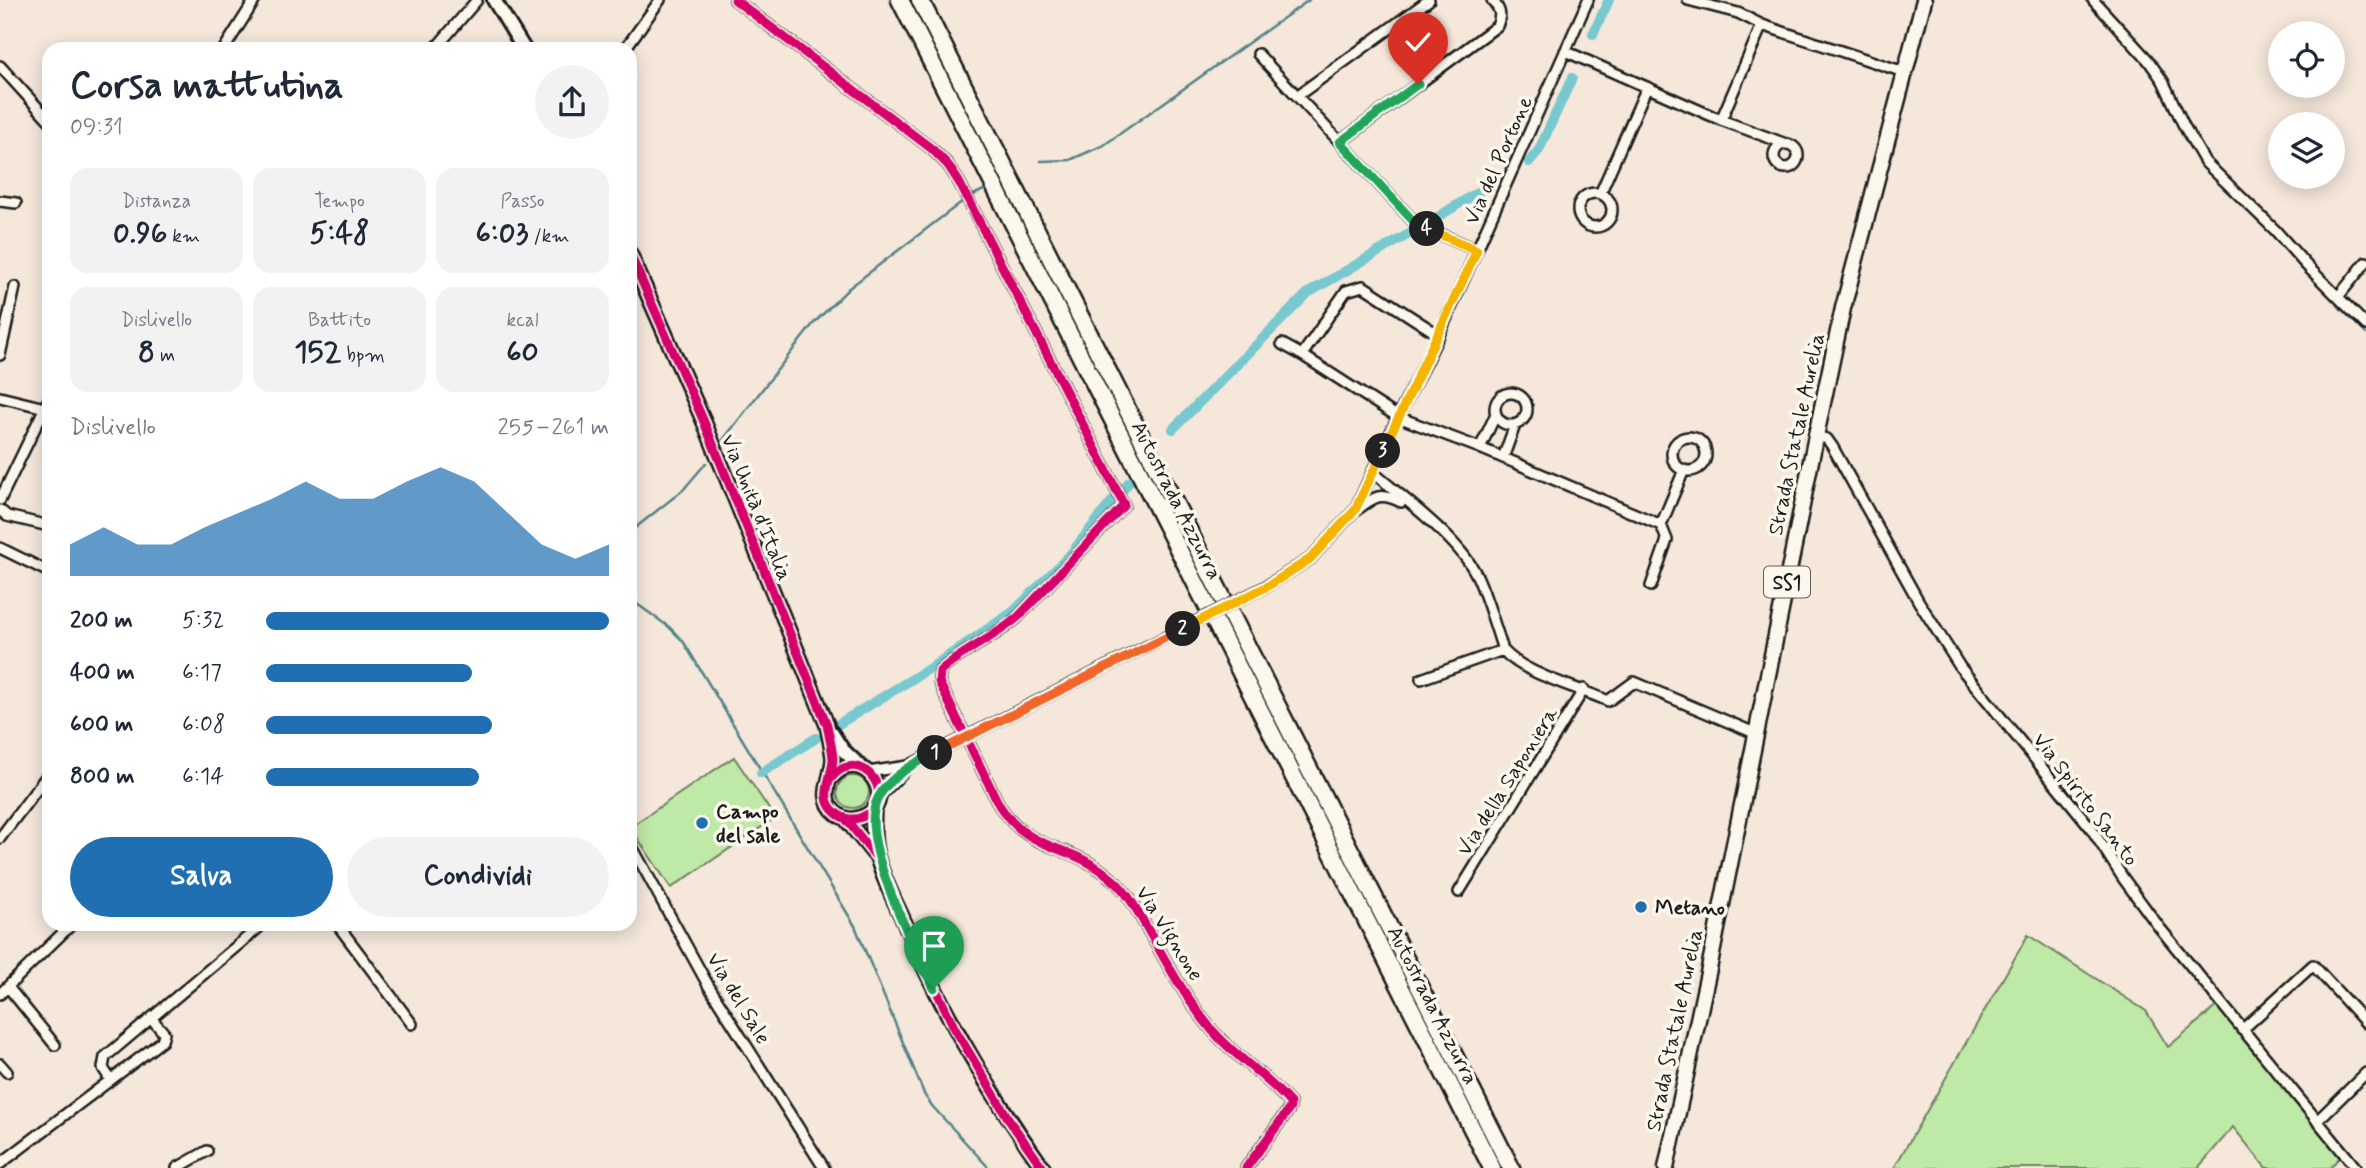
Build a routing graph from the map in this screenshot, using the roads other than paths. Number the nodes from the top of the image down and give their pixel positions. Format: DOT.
graph roads {
  1 [pos="256,0"];
  2 [pos="494,0"];
  3 [pos="660,0"];
  4 [pos="735,0"];
  5 [pos="900,0"];
  6 [pos="920,0"];
  7 [pos="1429,0"];
  8 [pos="1492,0"];
  9 [pos="1588,0"];
  10 [pos="1688,0"];
  11 [pos="1924,0"];
  12 [pos="2093,0"];
  13 [pos="473,1"];
  14 [pos="1762,25"];
  15 [pos="229,42"];
  16 [pos="441,42"];
  17 [pos="521,42"];
  18 [pos="630,42"];
  19 [pos="1565,51"];
  20 [pos="1258,54"];
  21 [pos="0,66"];
  22 [pos="1904,72"];
  23 [pos="1647,87"];
  24 [pos="1297,96"];
  25 [pos="42,112"];
  26 [pos="1721,120"];
  27 [pos="1340,142"];
  28 [pos="1786,144"];
  29 [pos="1600,194"];
  30 [pos="0,201"];
  31 [pos="16,203"];
  32 [pos="1477,250"];
  33 [pos="2366,262"];
  34 [pos="637,270"];
  35 [pos="15,287"];
  36 [pos="2338,297"];
  37 [pos="2366,325"];
  38 [pos="1439,335"];
  39 [pos="1282,344"];
  40 [pos="0,355"];
  41 [pos="1301,355"];
  42 [pos="0,397"];
  43 [pos="42,402"];
  44 [pos="42,413"];
  45 [pos="1496,414"];
  46 [pos="1398,417"];
  47 [pos="1515,425"];
  48 [pos="1816,436"];
  49 [pos="1480,448"];
  50 [pos="1503,458"];
  51 [pos="1684,470"];
  52 [pos="1374,473"];
  53 [pos="0,500"];
  54 [pos="1415,509"];
  55 [pos="0,510"];
  56 [pos="1355,510"];
  57 [pos="42,524"];
  58 [pos="1661,525"];
  59 [pos="0,548"];
  60 [pos="42,569"];
  61 [pos="1651,586"];
  62 [pos="1503,650"];
  63 [pos="1421,680"];
  64 [pos="1584,689"];
  65 [pos="827,725"];
  66 [pos="1757,734"];
  67 [pos="967,737"];
  68 [pos="908,766"];
  69 [pos="865,770"];
  70 [pos="831,778"];
  71 [pos="42,782"];
  72 [pos="876,803"];
  73 [pos="845,818"];
  74 [pos="0,838"];
  75 [pos="637,856"];
  76 [pos="877,858"];
  77 [pos="1459,892"];
  78 [pos="65,931"];
  79 [pos="255,931"];
  80 [pos="342,931"];
  81 [pos="8,987"];
  82 [pos="0,995"];
  83 [pos="151,1018"];
  84 [pos="2366,1023"];
  85 [pos="412,1024"];
  86 [pos="2242,1030"];
  87 [pos="55,1045"];
  88 [pos="0,1064"];
  89 [pos="7,1072"];
  90 [pos="2366,1073"];
  91 [pos="110,1079"];
  92 [pos="2317,1121"];
  93 [pos="207,1151"];
  94 [pos="0,1164"];
  95 [pos="177,1168"];
  96 [pos="824,1168"];
  97 [pos="1043,1168"];
  98 [pos="1246,1168"];
  99 [pos="1492,1168"];
  100 [pos="1511,1168"];
  101 [pos="1666,1168"];
  102 [pos="2356,1168"];
  1 -- 15 [label="street"];
  2 -- 17 [label="main road"];
  3 -- 18 [label="street"];
  4 -- 67 [label="street"];
  5 -- 99 [label="highway, Autostrada Azzurra"];
  6 -- 100 [label="highway, Autostrada Azzurra"];
  7 -- 24 [label="street"];
  8 -- 27 [label="street"];
  9 -- 19 [label="street, Via del Portone"];
  10 -- 14 [label="street"];
  11 -- 22 [label="main road, Strada Statale Aurelia / SS1"];
  12 -- 36 [label="street"];
  13 -- 16 [label="street"];
  14 -- 22 [label="street"];
  14 -- 26 [label="street"];
  19 -- 23 [label="street"];
  19 -- 32 [label="street, Via del Portone"];
  20 -- 24 [label="street"];
  21 -- 25 [label="street"];
  22 -- 48 [label="main road, Strada Statale Aurelia / SS1"];
  23 -- 26 [label="street"];
  23 -- 29 [label="street"];
  24 -- 27 [label="street"];
  26 -- 28 [label="street"];
  27 -- 32 [label="street"];
  30 -- 31 [label="street"];
  32 -- 38 [label="street, Via del Portone"];
  33 -- 36 [label="street"];
  34 -- 65 [label="main road, Via Unità d'Italia"];
  35 -- 40 [label="street"];
  36 -- 37 [label="street"];
  38 -- 41 [label="street"];
  38 -- 46 [label="street, Via del Portone"];
  39 -- 41 [label="street"];
  41 -- 46 [label="street"];
  42 -- 43 [label="street"];
  44 -- 53 [label="street"];
  45 -- 47 [label="street"];
  45 -- 47 [label="street"];
  45 -- 49 [label="street"];
  46 -- 49 [label="street"];
  46 -- 52 [label="street, Via del Portone"];
  47 -- 50 [label="street"];
  48 -- 66 [label="main road, Strada Statale Aurelia / SS1"];
  48 -- 86 [label="street, Via Spirito Santo"];
  49 -- 50 [label="street"];
  50 -- 58 [label="street"];
  51 -- 58 [label="street"];
  52 -- 54 [label="street"];
  52 -- 56 [label="street, Via del Portone"];
  54 -- 56 [label="street"];
  54 -- 62 [label="street"];
  55 -- 57 [label="street"];
  56 -- 67 [label="street, Via del Portone, bridge"];
  58 -- 61 [label="street"];
  59 -- 60 [label="street"];
  62 -- 63 [label="street"];
  62 -- 64 [label="street, Via della Saponiera"];
  64 -- 66 [label="street, Via della Saponiera"];
  64 -- 77 [label="street, Via della Saponiera"];
  65 -- 69 [label="main road"];
  65 -- 70 [label="main road, Via Unità d'Italia"];
  66 -- 101 [label="main road, Strada Statale Aurelia / SS1"];
  67 -- 68 [label="street, Via del Portone"];
  67 -- 98 [label="street, Via Vignone"];
  68 -- 69 [label="street, Via del Portone"];
  68 -- 72 [label="street"];
  69 -- 70 [label="main road"];
  69 -- 72 [label="main road"];
  70 -- 73 [label="main road"];
  71 -- 74 [label="street"];
  72 -- 73 [label="main road"];
  72 -- 76 [label="main road"];
  73 -- 76 [label="main road"];
  75 -- 96 [label="street, Via del Sale"];
  76 -- 97 [label="main road"];
  78 -- 81 [label="street"];
  79 -- 83 [label="street"];
  80 -- 85 [label="street"];
  81 -- 82 [label="street"];
  81 -- 87 [label="street"];
  83 -- 91 [label="street"];
  83 -- 91 [label="street"];
  84 -- 86 [label="street"];
  86 -- 92 [label="street, Via Spirito Santo"];
  88 -- 89 [label="street"];
  90 -- 92 [label="street"];
  91 -- 94 [label="street"];
  92 -- 102 [label="street, Via Spirito Santo"];
  93 -- 95 [label="street"];
}
